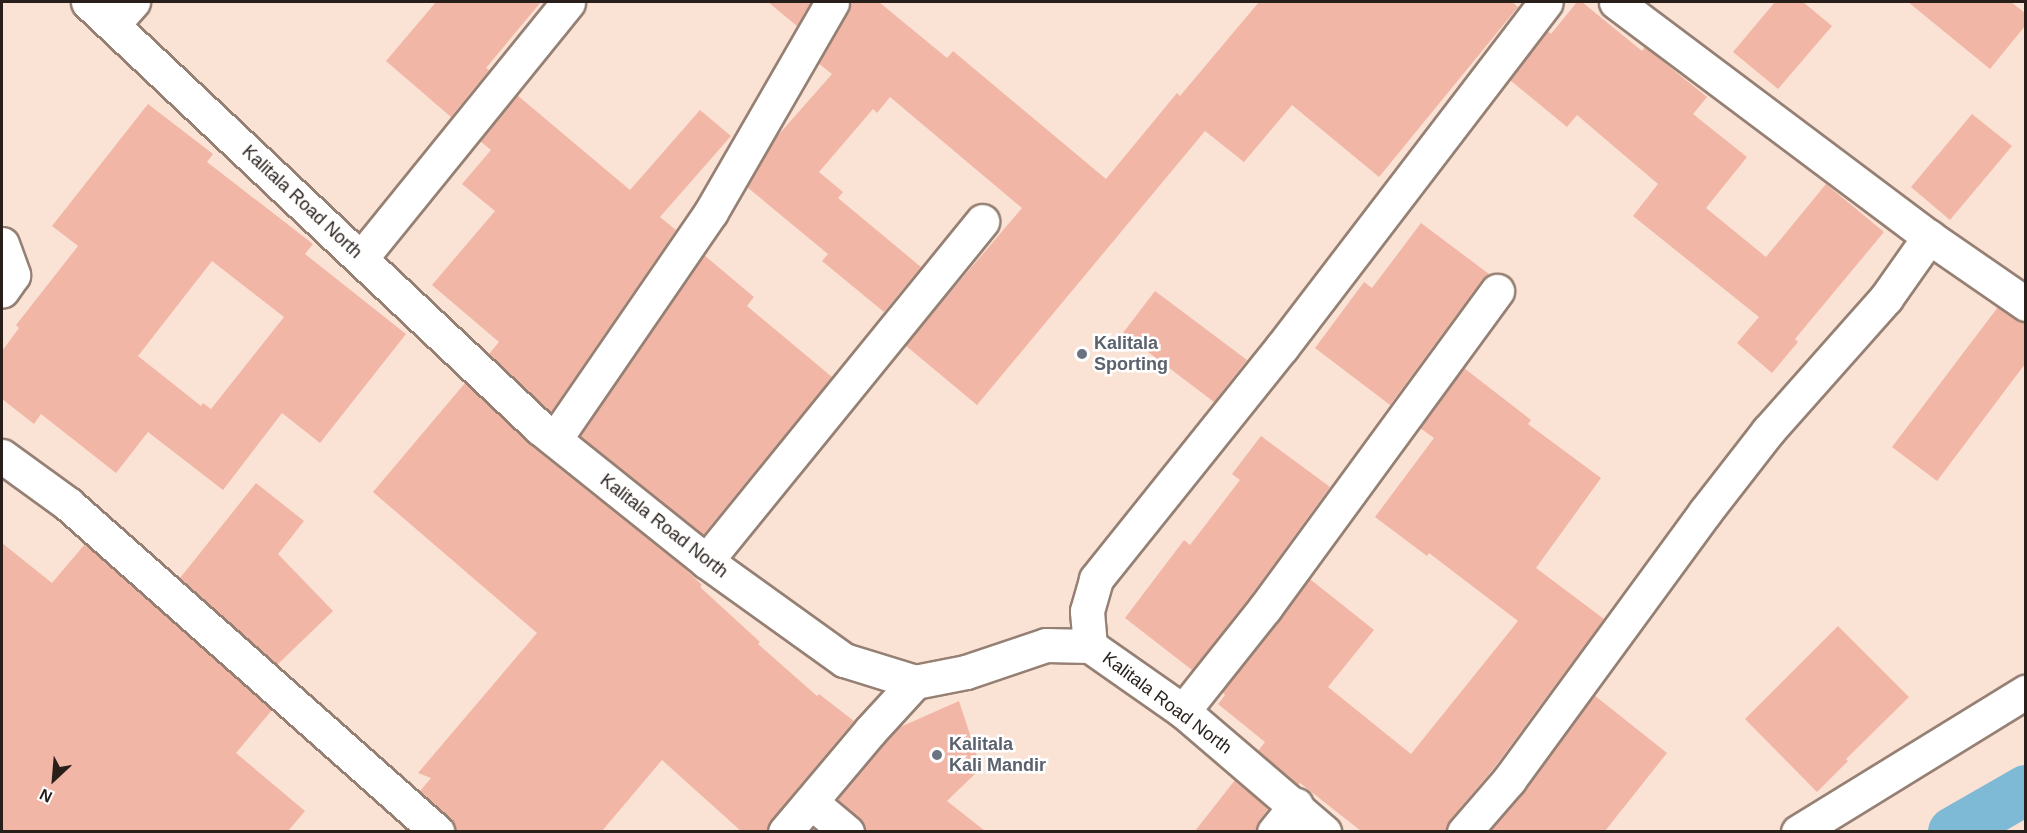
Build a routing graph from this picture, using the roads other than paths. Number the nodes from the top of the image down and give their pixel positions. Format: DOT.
graph roads {
  1 [pos="88,2"];
  2 [pos="568,2"];
  3 [pos="832,2"];
  4 [pos="1546,2"];
  5 [pos="1616,2"];
  6 [pos="123,13"];
  7 [pos="981,221"];
  8 [pos="1929,237"];
  9 [pos="2,244"];
  10 [pos="361,258"];
  11 [pos="2,291"];
  12 [pos="1497,291"];
  13 [pos="2025,304"];
  14 [pos="555,439"];
  15 [pos="2,456"];
  16 [pos="706,561"];
  17 [pos="1090,646"];
  18 [pos="915,682"];
  19 [pos="2025,692"];
  20 [pos="1183,711"];
  21 [pos="811,802"];
  22 [pos="1296,805"];
  23 [pos="438,831"];
  24 [pos="785,831"];
  25 [pos="847,831"];
  26 [pos="1274,831"];
  27 [pos="1324,831"];
  28 [pos="1464,831"];
  29 [pos="1798,831"];
  1 -- 6 [label="street, Kalitala Road North"];
  2 -- 10 [label="street"];
  3 -- 14 [label="street"];
  4 -- 17 [label="street"];
  5 -- 8 [label="street"];
  6 -- 10 [label="street, Kalitala Road North"];
  7 -- 16 [label="street"];
  8 -- 13 [label="street"];
  8 -- 28 [label="street"];
  9 -- 11 [label="street"];
  10 -- 14 [label="street, Kalitala Road North"];
  12 -- 20 [label="street"];
  14 -- 16 [label="street, Kalitala Road North"];
  15 -- 23 [label="street"];
  16 -- 18 [label="street, Kalitala Road North"];
  17 -- 18 [label="street, Kalitala Road North"];
  17 -- 20 [label="street, Kalitala Road North"];
  18 -- 21 [label="street"];
  19 -- 29 [label="street"];
  20 -- 22 [label="street, Kalitala Road North"];
  21 -- 24 [label="street"];
  21 -- 25 [label="street"];
  22 -- 26 [label="street"];
  22 -- 27 [label="street, Kalitala Road North"];
}
